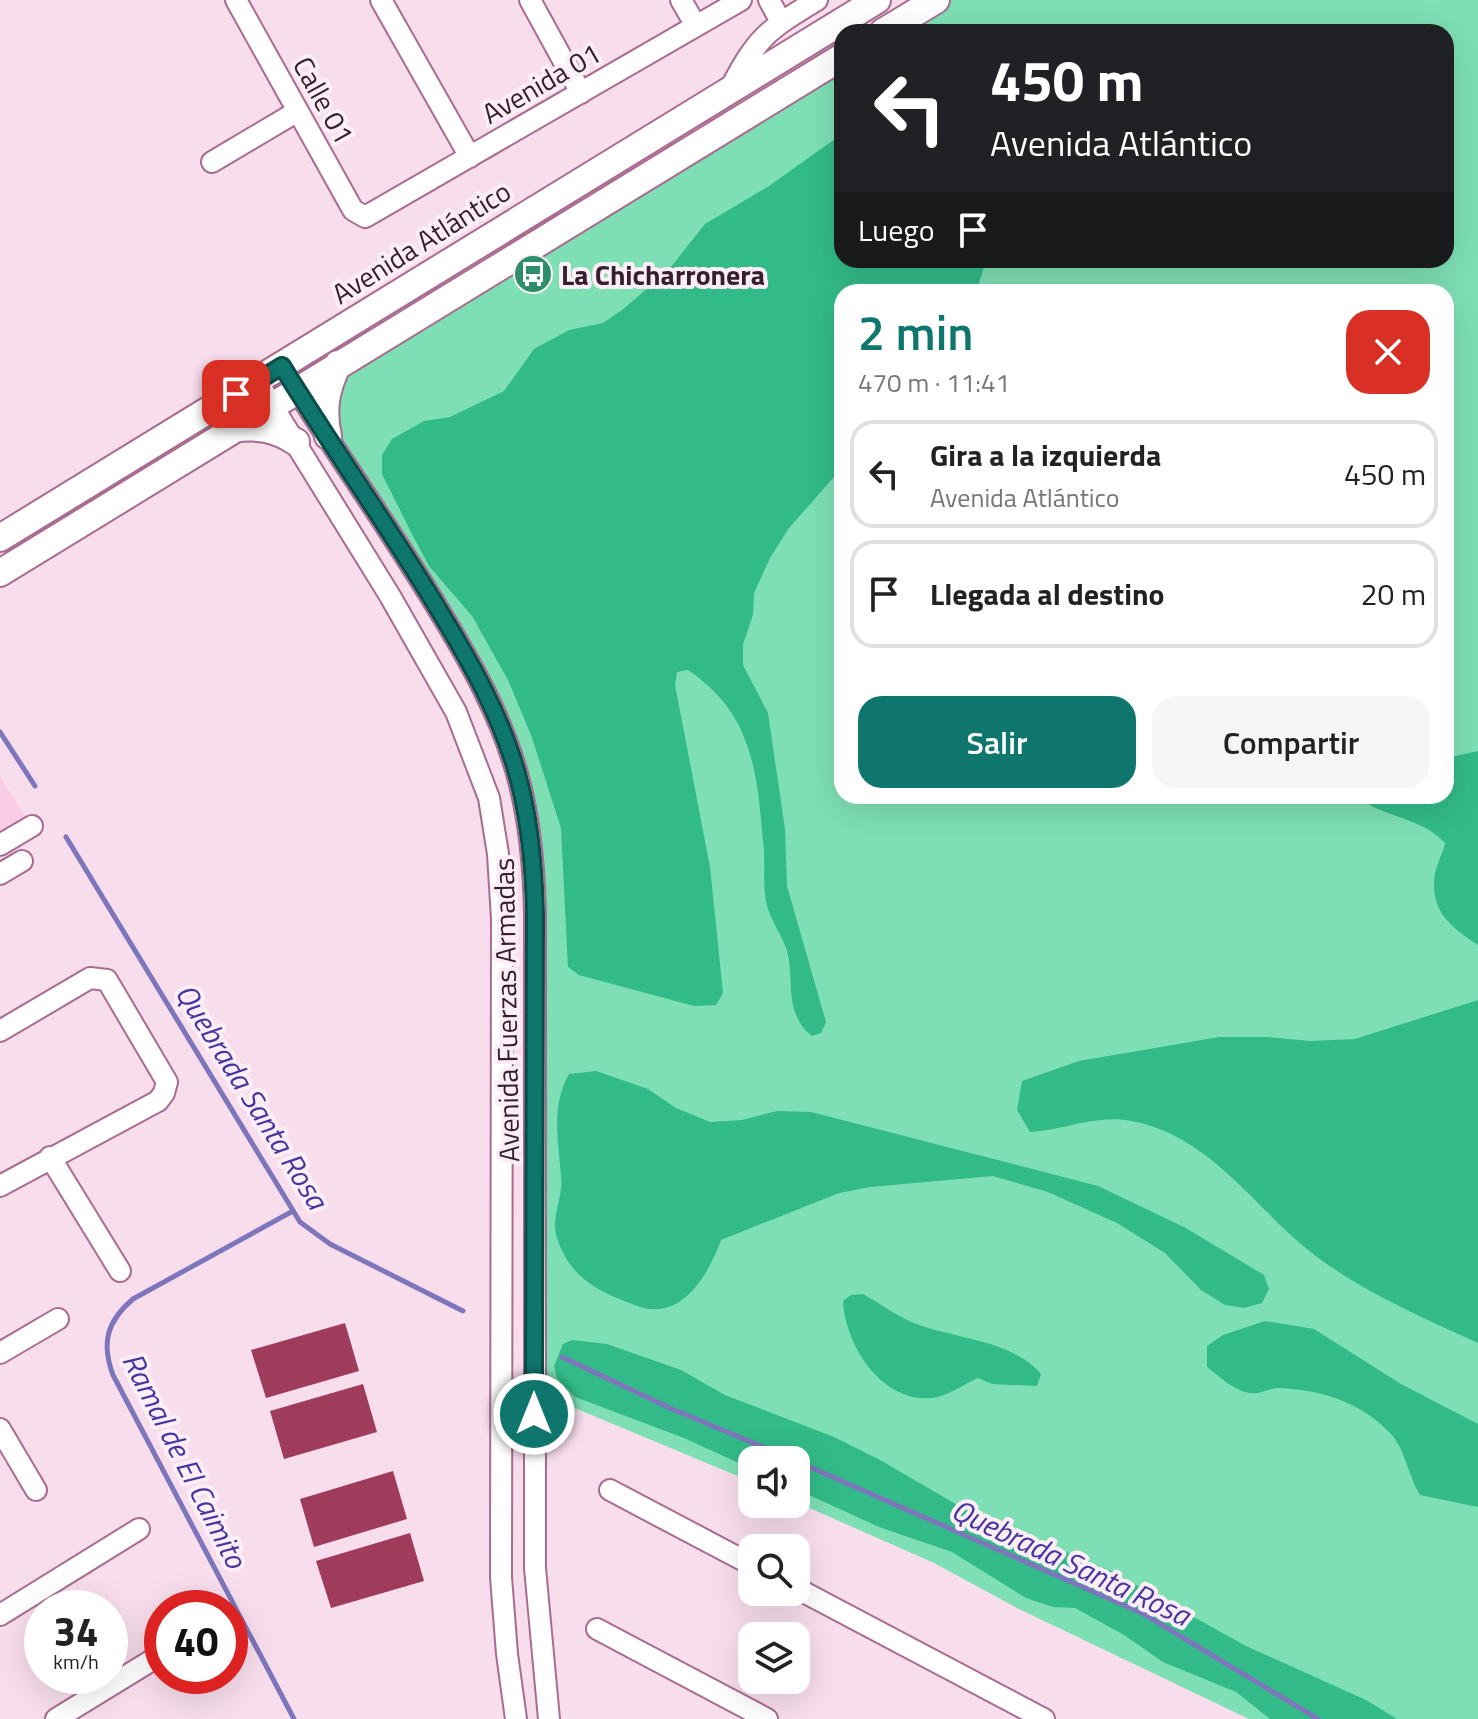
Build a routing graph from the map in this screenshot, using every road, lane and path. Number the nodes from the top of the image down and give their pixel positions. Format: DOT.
graph roads {
  1 [pos="236,0"];
  2 [pos="381,0"];
  3 [pos="530,0"];
  4 [pos="681,0"];
  5 [pos="741,0"];
  6 [pos="769,0"];
  7 [pos="817,0"];
  8 [pos="877,0"];
  9 [pos="936,0"];
  10 [pos="781,22"];
  11 [pos="838,24"];
  12 [pos="896,24"];
  13 [pos="696,26"];
  14 [pos="834,26"];
  15 [pos="834,62"];
  16 [pos="729,91"];
  17 [pos="581,93"];
  18 [pos="298,111"];
  19 [pos="470,157"];
  20 [pos="212,162"];
  21 [pos="370,215"];
  22 [pos="338,364"];
  23 [pos="282,366"];
  24 [pos="257,381"];
  25 [pos="296,390"];
  26 [pos="272,405"];
  27 [pos="234,429"];
  28 [pos="328,436"];
  29 [pos="296,442"];
  30 [pos="0,538"];
  31 [pos="0,573"];
  32 [pos="32,826"];
  33 [pos="0,845"];
  34 [pos="22,861"];
  35 [pos="0,874"];
  36 [pos="0,1031"];
  37 [pos="50,1157"];
  38 [pos="0,1186"];
  39 [pos="120,1271"];
  40 [pos="58,1319"];
  41 [pos="0,1353"];
  42 [pos="0,1429"];
  43 [pos="36,1490"];
  44 [pos="610,1490"];
  45 [pos="139,1529"];
  46 [pos="738,1558"];
  47 [pos="810,1595"];
  48 [pos="0,1615"];
  49 [pos="597,1629"];
  50 [pos="144,1665"];
  51 [pos="56,1719"];
  52 [pos="516,1719"];
  53 [pos="549,1719"];
  54 [pos="767,1719"];
  55 [pos="1044,1719"];
  1 -- 18 [label="street, Calle 01"];
  2 -- 19 [label="street"];
  3 -- 17 [label="street"];
  4 -- 13 [label="street"];
  5 -- 13 [label="street, Avenida 01"];
  6 -- 10 [label="street"];
  7 -- 10 [label="street"];
  8 -- 11 [label="main road, Avenida Atlántico"];
  9 -- 12 [label="main road"];
  10 -- 16 [label="street"];
  13 -- 17 [label="street, Avenida 01"];
  14 -- 16 [label="main road, Avenida Atlántico"];
  15 -- 22 [label="main road"];
  16 -- 23 [label="main road, Avenida Atlántico"];
  17 -- 19 [label="street, Avenida 01"];
  18 -- 20 [label="street"];
  18 -- 21 [label="street, Calle 01"];
  19 -- 21 [label="street, Avenida 01"];
  22 -- 25 [label="main road"];
  22 -- 28 [label="main road"];
  23 -- 24 [label="main road, Avenida Atlántico"];
  23 -- 25 [label="street, Avenida Fuerzas Armadas"];
  24 -- 26 [label="street, Avenida Fuerzas Armadas"];
  24 -- 30 [label="main road, Avenida Atlántico"];
  25 -- 26 [label="main road"];
  25 -- 28 [label="street, Avenida Fuerzas Armadas"];
  26 -- 27 [label="main road"];
  26 -- 29 [label="street, Avenida Fuerzas Armadas"];
  27 -- 29 [label="main road"];
  27 -- 31 [label="main road"];
  28 -- 53 [label="street, Avenida Fuerzas Armadas"];
  29 -- 52 [label="street, Avenida Fuerzas Armadas"];
  32 -- 33 [label="street"];
  34 -- 35 [label="street"];
  36 -- 37 [label="street"];
  37 -- 38 [label="street"];
  37 -- 39 [label="street"];
  40 -- 41 [label="street"];
  42 -- 43 [label="street"];
  44 -- 46 [label="street"];
  45 -- 48 [label="street"];
  47 -- 55 [label="street"];
  49 -- 54 [label="street"];
  50 -- 51 [label="street"];
}
